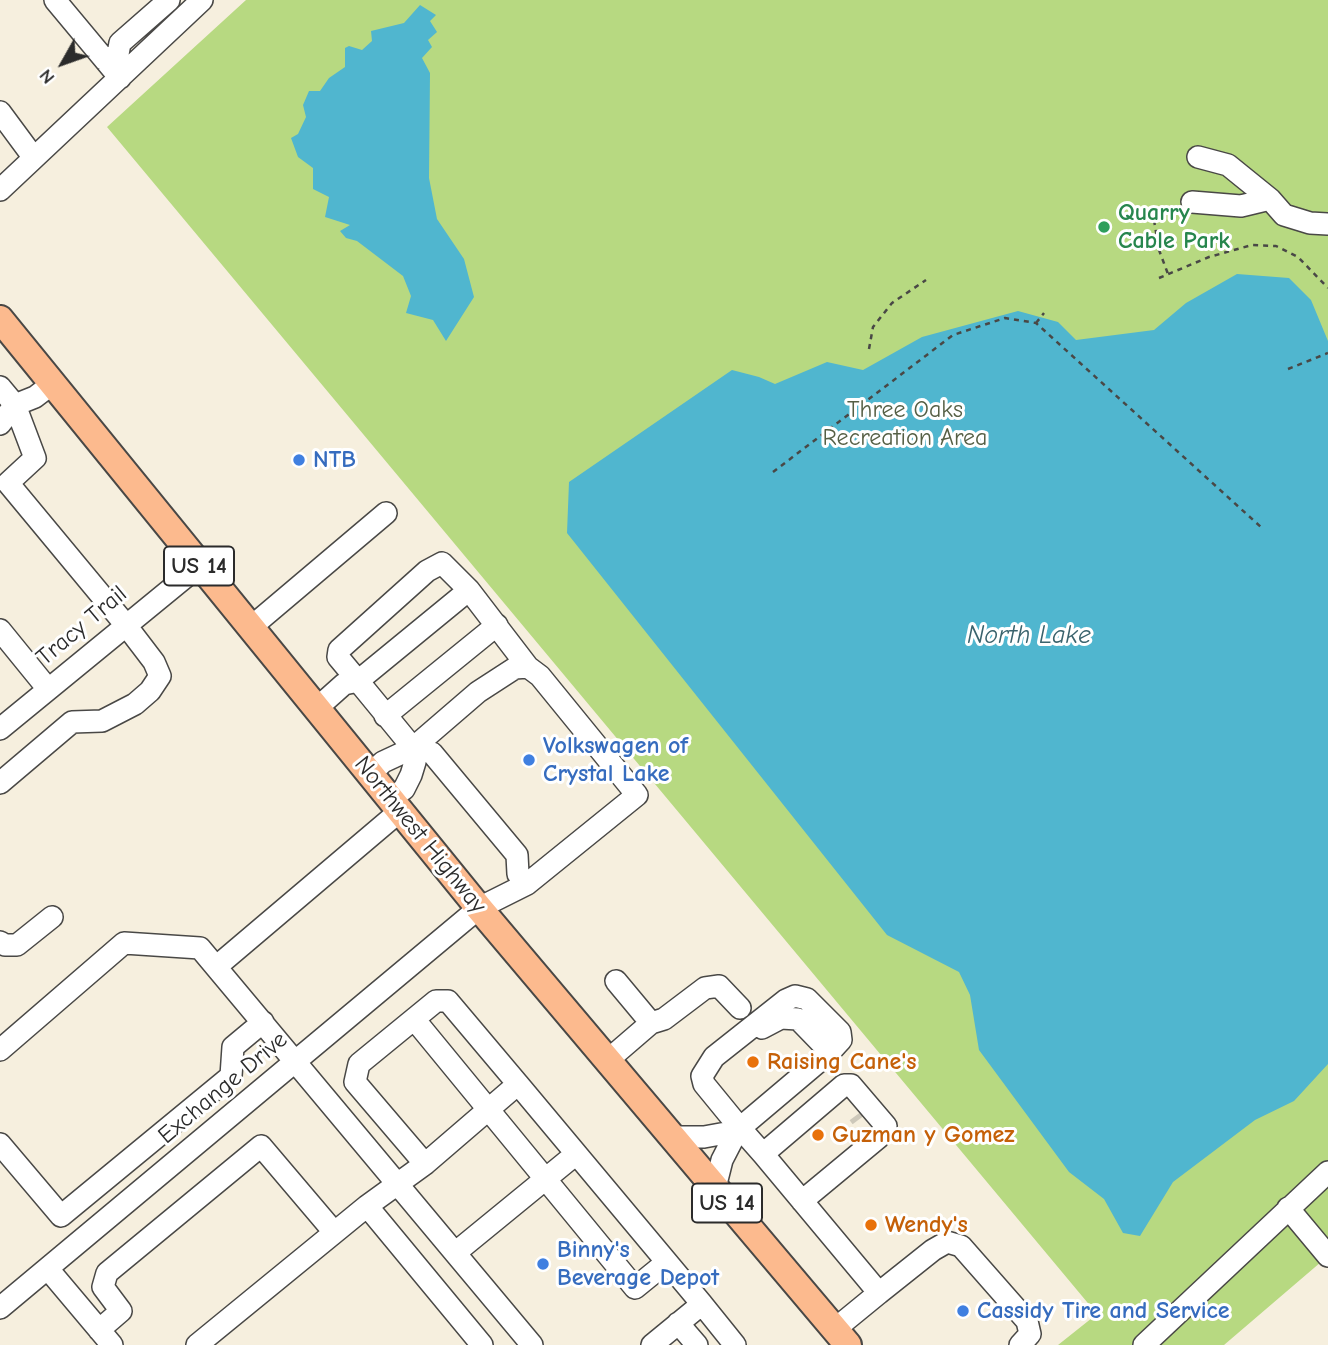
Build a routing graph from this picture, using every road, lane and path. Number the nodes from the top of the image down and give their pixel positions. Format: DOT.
graph roads {
  1 [pos="55,0"];
  2 [pos="169,0"];
  3 [pos="202,0"];
  4 [pos="105,60"];
  5 [pos="120,78"];
  6 [pos="0,111"];
  7 [pos="1198,157"];
  8 [pos="34,158"];
  9 [pos="0,190"];
  10 [pos="1270,199"];
  11 [pos="1192,202"];
  12 [pos="1154,220"];
  13 [pos="1328,224"];
  14 [pos="1168,274"];
  15 [pos="1159,278"];
  16 [pos="926,280"];
  17 [pos="1328,288"];
  18 [pos="1044,313"];
  19 [pos="0,319"];
  20 [pos="1036,323"];
  21 [pos="869,349"];
  22 [pos="1328,353"];
  23 [pos="1288,369"];
  24 [pos="52,384"];
  25 [pos="0,387"];
  26 [pos="15,405"];
  27 [pos="0,425"];
  28 [pos="773,472"];
  29 [pos="4,486"];
  30 [pos="386,513"];
  31 [pos="1262,528"];
  32 [pos="199,566"];
  33 [pos="469,590"];
  34 [pos="125,624"];
  35 [pos="497,625"];
  36 [pos="250,628"];
  37 [pos="0,630"];
  38 [pos="528,667"];
  39 [pos="358,681"];
  40 [pos="48,689"];
  41 [pos="316,709"];
  42 [pos="385,716"];
  43 [pos="0,729"];
  44 [pos="413,748"];
  45 [pos="370,774"];
  46 [pos="0,783"];
  47 [pos="395,805"];
  48 [pos="527,884"];
  49 [pos="479,908"];
  50 [pos="52,917"];
  51 [pos="0,942"];
  52 [pos="216,967"];
  53 [pos="616,981"];
  54 [pos="740,1008"];
  55 [pos="414,1020"];
  56 [pos="263,1023"];
  57 [pos="651,1023"];
  58 [pos="0,1050"];
  59 [pos="608,1060"];
  60 [pos="296,1062"];
  61 [pos="517,1084"];
  62 [pos="838,1090"];
  63 [pos="488,1109"];
  64 [pos="739,1129"];
  65 [pos="671,1137"];
  66 [pos="878,1138"];
  67 [pos="0,1144"];
  68 [pos="576,1154"];
  69 [pos="763,1154"];
  70 [pos="425,1164"];
  71 [pos="1328,1172"];
  72 [pos="545,1178"];
  73 [pos="396,1182"];
  74 [pos="715,1188"];
  75 [pos="802,1201"];
  76 [pos="367,1206"];
  77 [pos="1288,1208"];
  78 [pos="334,1233"];
  79 [pos="455,1252"];
  80 [pos="1328,1256"];
  81 [pos="667,1262"];
  82 [pos="48,1269"];
  83 [pos="879,1293"];
  84 [pos="702,1304"];
  85 [pos="0,1308"];
  86 [pos="678,1323"];
  87 [pos="105,1337"];
  88 [pos="838,1339"];
  89 [pos="197,1345"];
  90 [pos="482,1345"];
  91 [pos="532,1345"];
  92 [pos="652,1345"];
  93 [pos="697,1345"];
  94 [pos="735,1345"];
  95 [pos="1020,1345"];
  96 [pos="1144,1345"];
  1 -- 4 [label="street"];
  2 -- 4 [label="street"];
  3 -- 5 [label="street"];
  4 -- 5 [label="street"];
  5 -- 8 [label="street"];
  6 -- 8 [label="street"];
  7 -- 10 [label="street"];
  8 -- 9 [label="street"];
  10 -- 11 [label="street"];
  10 -- 13 [label="street"];
  12 -- 14 [label="path"];
  14 -- 15 [label="path"];
  14 -- 17 [label="path"];
  16 -- 21 [label="path"];
  18 -- 20 [label="path"];
  19 -- 24 [label="main road, Northwest Highway / US 14"];
  20 -- 28 [label="path"];
  20 -- 31 [label="path"];
  22 -- 23 [label="path"];
  24 -- 26 [label="street"];
  24 -- 32 [label="main road, Northwest Highway / US 14"];
  25 -- 26 [label="street"];
  26 -- 27 [label="street"];
  26 -- 29 [label="street"];
  29 -- 34 [label="street"];
  30 -- 36 [label="street"];
  32 -- 34 [label="street, Tracy Trail"];
  32 -- 36 [label="main road, Northwest Highway / US 14"];
  33 -- 35 [label="street"];
  33 -- 39 [label="street"];
  33 -- 39 [label="street"];
  34 -- 40 [label="street, Tracy Trail"];
  34 -- 46 [label="street"];
  35 -- 38 [label="street"];
  35 -- 42 [label="street"];
  36 -- 41 [label="main road, Northwest Highway / US 14"];
  37 -- 40 [label="street"];
  38 -- 44 [label="street"];
  38 -- 48 [label="street, Exchange Drive"];
  39 -- 41 [label="street"];
  39 -- 42 [label="street"];
  40 -- 43 [label="street, Tracy Trail"];
  41 -- 45 [label="main road, Northwest Highway / US 14"];
  42 -- 44 [label="street"];
  44 -- 45 [label="street"];
  44 -- 47 [label="street"];
  44 -- 48 [label="street"];
  45 -- 47 [label="main road, Northwest Highway / US 14"];
  47 -- 49 [label="main road, Northwest Highway / US 14"];
  47 -- 52 [label="street"];
  48 -- 49 [label="street, Exchange Drive"];
  49 -- 59 [label="main road, Northwest Highway / US 14"];
  49 -- 60 [label="street, Exchange Drive"];
  50 -- 51 [label="street"];
  52 -- 56 [label="street"];
  52 -- 58 [label="street"];
  53 -- 57 [label="street"];
  54 -- 57 [label="street"];
  55 -- 61 [label="street"];
  55 -- 63 [label="street"];
  55 -- 70 [label="street"];
  56 -- 60 [label="street"];
  56 -- 67 [label="street"];
  57 -- 59 [label="street"];
  59 -- 65 [label="main road, Northwest Highway / US 14"];
  60 -- 73 [label="street"];
  60 -- 82 [label="street, Exchange Drive"];
  61 -- 63 [label="street"];
  61 -- 68 [label="street"];
  62 -- 66 [label="street"];
  62 -- 66 [label="street"];
  62 -- 69 [label="street"];
  63 -- 70 [label="street"];
  63 -- 72 [label="street"];
  64 -- 64 [label="street"];
  64 -- 65 [label="street"];
  64 -- 69 [label="street"];
  64 -- 74 [label="street"];
  65 -- 74 [label="main road, Northwest Highway / US 14"];
  66 -- 75 [label="street"];
  68 -- 72 [label="street"];
  68 -- 81 [label="street"];
  69 -- 75 [label="street"];
  70 -- 73 [label="street"];
  71 -- 77 [label="street"];
  72 -- 79 [label="street"];
  72 -- 81 [label="street"];
  73 -- 76 [label="street"];
  73 -- 79 [label="street"];
  74 -- 88 [label="main road, Northwest Highway / US 14"];
  75 -- 83 [label="street"];
  76 -- 78 [label="street"];
  76 -- 90 [label="street"];
  77 -- 80 [label="street"];
  77 -- 96 [label="street"];
  78 -- 87 [label="street"];
  78 -- 89 [label="street"];
  79 -- 91 [label="street"];
  81 -- 84 [label="street"];
  82 -- 85 [label="street, Exchange Drive"];
  82 -- 87 [label="street"];
  83 -- 88 [label="street"];
  83 -- 95 [label="street"];
  84 -- 86 [label="street"];
  84 -- 94 [label="street"];
  86 -- 92 [label="street"];
  86 -- 93 [label="street"];
}
